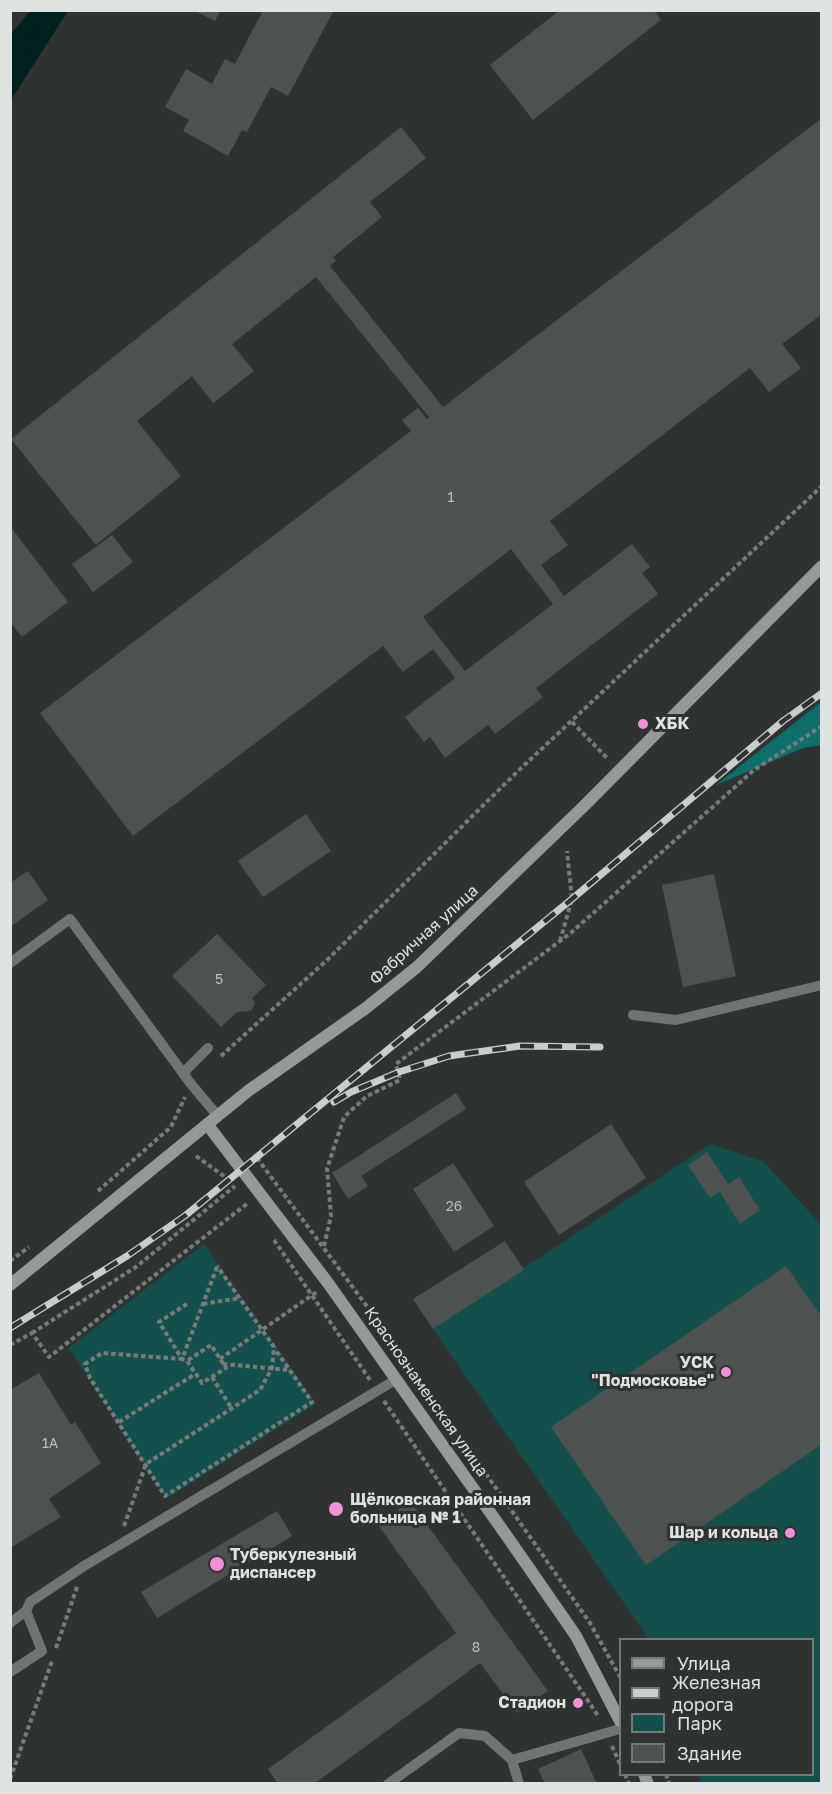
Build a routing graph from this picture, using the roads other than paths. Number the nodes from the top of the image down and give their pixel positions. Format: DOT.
graph roads {
  1 [pos="822,566"];
  2 [pos="10,963"];
  3 [pos="822,985"];
  4 [pos="633,1016"];
  5 [pos="208,1048"];
  6 [pos="183,1073"];
  7 [pos="218,1115"];
  8 [pos="207,1124"];
  9 [pos="10,1285"];
  10 [pos="397,1379"];
  11 [pos="26,1611"];
  12 [pos="10,1623"];
  13 [pos="10,1672"];
  14 [pos="619,1717"];
  15 [pos="619,1730"];
  16 [pos="512,1760"];
  17 [pos="388,1784"];
  18 [pos="519,1784"];
  1 -- 7 [label="street, Фабричная улица"];
  2 -- 6 [label="lane"];
  3 -- 4 [label="lane"];
  5 -- 6 [label="lane"];
  6 -- 7 [label="lane"];
  7 -- 8 [label="street, Фабричная улица"];
  8 -- 9 [label="street, Фабричная улица"];
  8 -- 10 [label="street, Краснознаменская улица"];
  10 -- 11 [label="lane"];
  10 -- 14 [label="street, Краснознаменская улица"];
  11 -- 12 [label="lane"];
  11 -- 13 [label="lane"];
  15 -- 16 [label="lane"];
  16 -- 17 [label="lane"];
  16 -- 18 [label="lane"];
}
